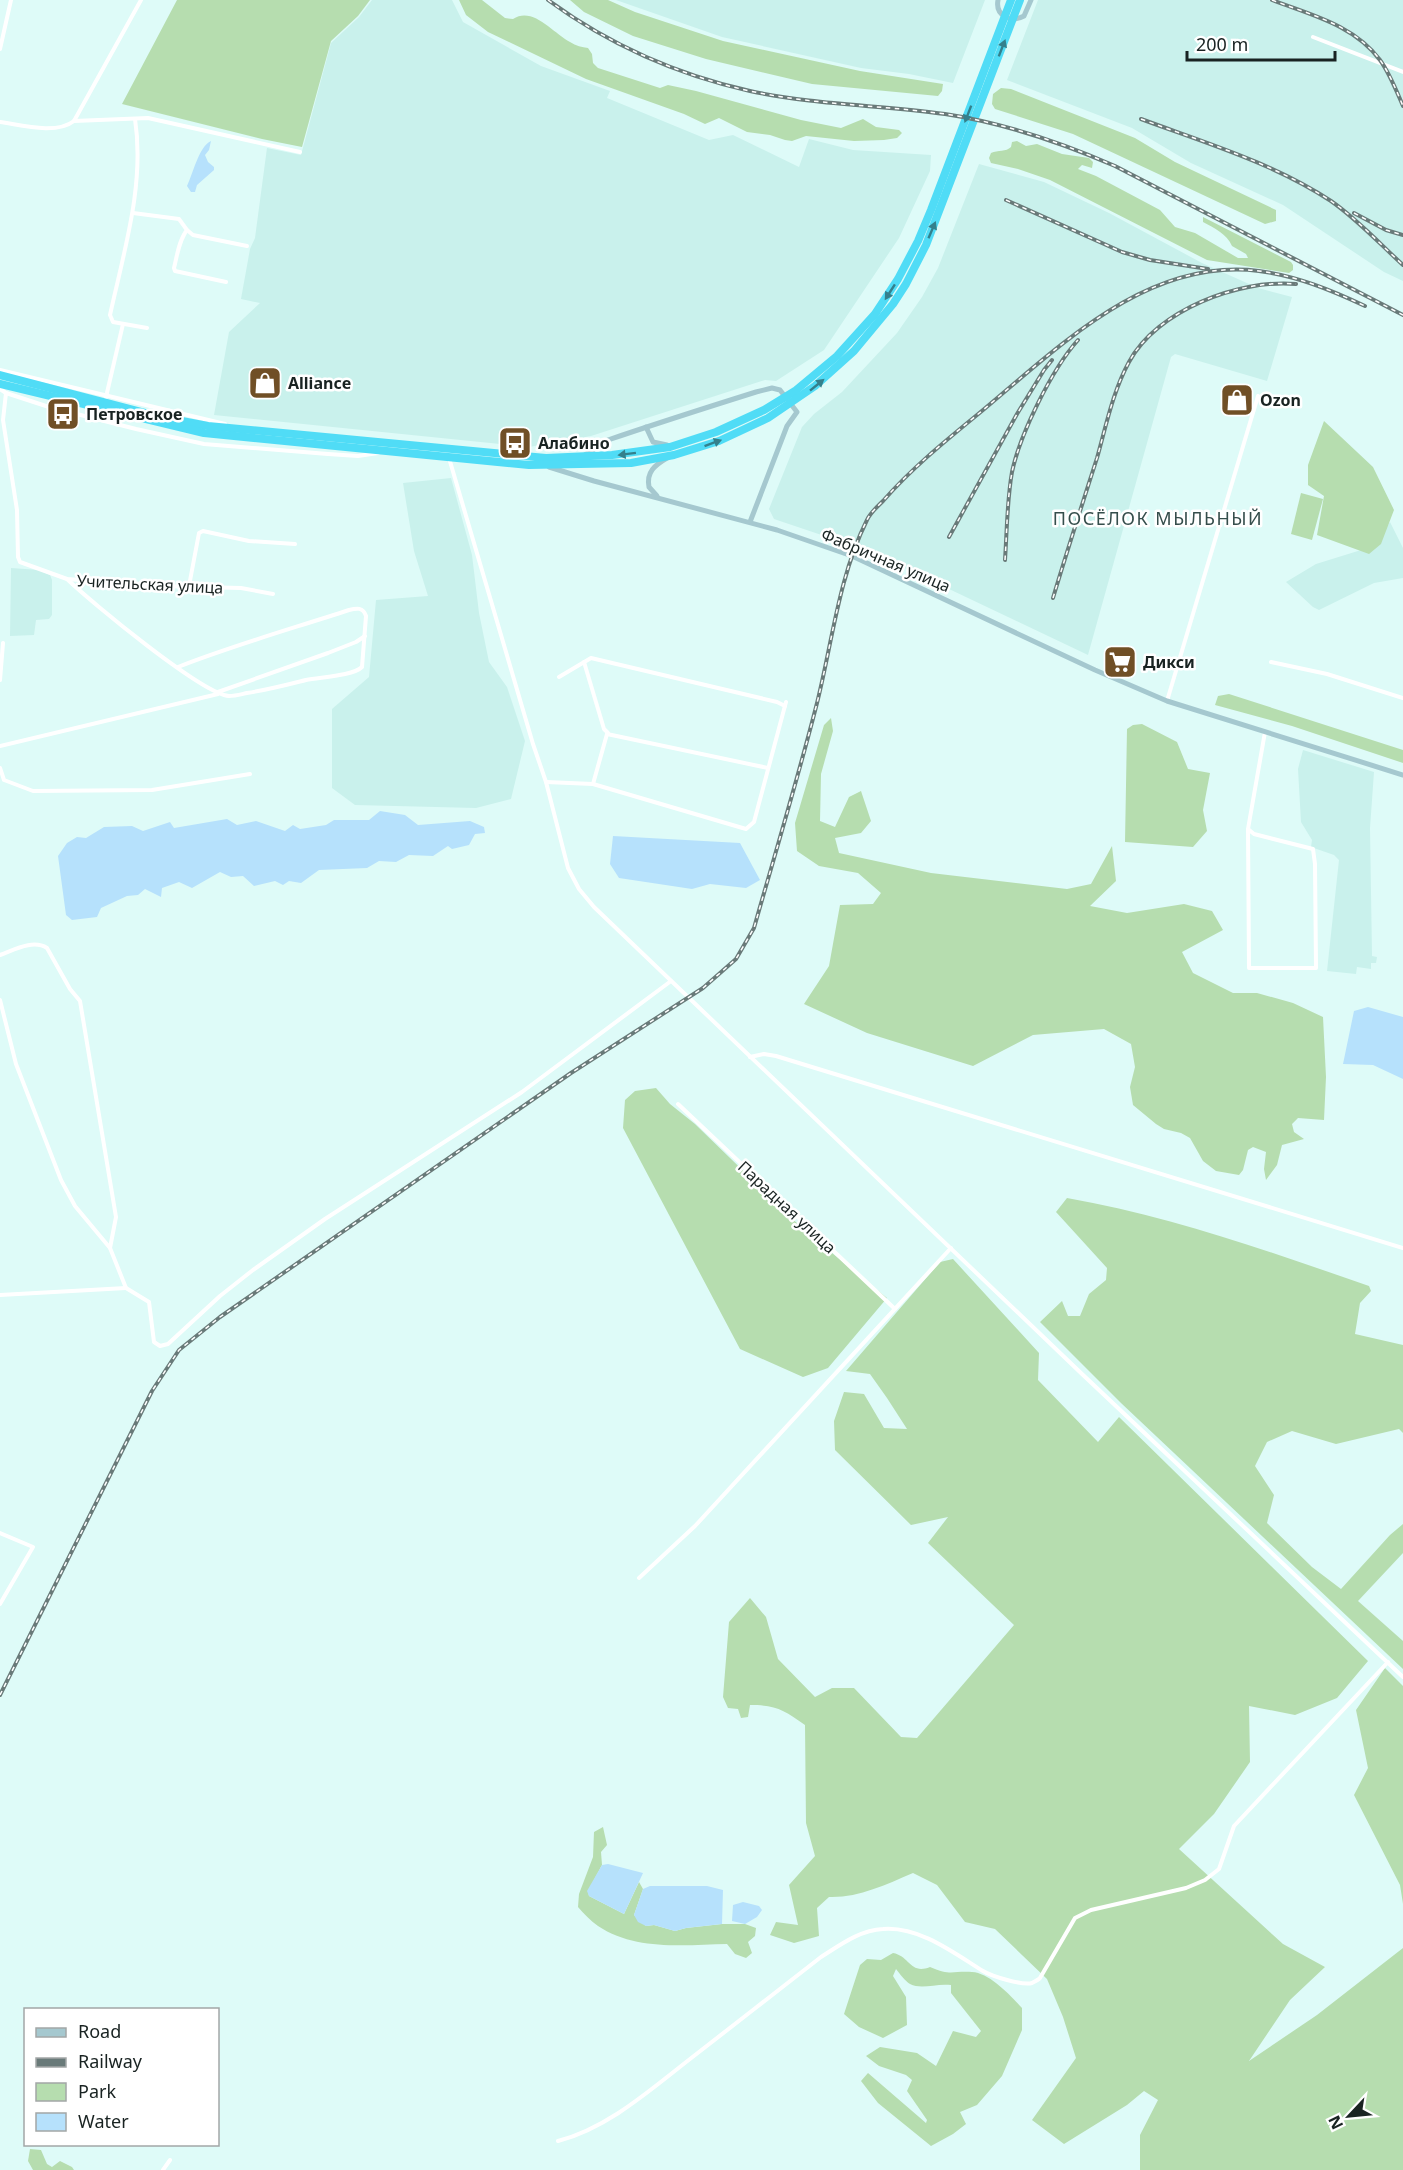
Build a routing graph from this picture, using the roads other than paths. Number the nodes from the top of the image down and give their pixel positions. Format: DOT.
graph roads {
  1 [pos="11,0"];
  2 [pos="141,0"];
  3 [pos="998,0"];
  4 [pos="1011,0"];
  5 [pos="1020,0"];
  6 [pos="1031,0"];
  7 [pos="1313,37"];
  8 [pos="1,43"];
  9 [pos="0,49"];
  10 [pos="1403,72"];
  11 [pos="135,119"];
  12 [pos="74,121"];
  13 [pos="0,122"];
  14 [pos="300,152"];
  15 [pos="133,213"];
  16 [pos="187,230"];
  17 [pos="248,246"];
  18 [pos="226,282"];
  19 [pos="123,324"];
  20 [pos="147,328"];
  21 [pos="0,370"];
  22 [pos="0,375"];
  23 [pos="0,384"];
  24 [pos="0,389"];
  25 [pos="6,393"];
  26 [pos="1258,396"];
  27 [pos="106,397"];
  28 [pos="748,423"];
  29 [pos="646,427"];
  30 [pos="243,431"];
  31 [pos="677,445"];
  32 [pos="387,452"];
  33 [pos="674,455"];
  34 [pos="577,457"];
  35 [pos="449,458"];
  36 [pos="547,466"];
  37 [pos="664,500"];
  38 [pos="750,522"];
  39 [pos="295,544"];
  40 [pos="67,579"];
  41 [pos="189,585"];
  42 [pos="273,594"];
  43 [pos="365,635"];
  44 [pos="3,643"];
  45 [pos="584,662"];
  46 [pos="1270,662"];
  47 [pos="178,667"];
  48 [pos="559,677"];
  49 [pos="0,680"];
  50 [pos="220,693"];
  51 [pos="1403,698"];
  52 [pos="1167,701"];
  53 [pos="1265,732"];
  54 [pos="608,734"];
  55 [pos="0,746"];
  56 [pos="0,768"];
  57 [pos="768,768"];
  58 [pos="250,774"];
  59 [pos="1403,775"];
  60 [pos="546,782"];
  61 [pos="593,784"];
  62 [pos="1248,829"];
  63 [pos="0,955"];
  64 [pos="671,981"];
  65 [pos="0,1000"];
  66 [pos="750,1057"];
  67 [pos="678,1104"];
  68 [pos="110,1248"];
  69 [pos="951,1248"];
  70 [pos="1403,1248"];
  71 [pos="126,1288"];
  72 [pos="0,1295"];
  73 [pos="895,1309"];
  74 [pos="0,1533"];
  75 [pos="639,1578"];
  76 [pos="0,1604"];
  77 [pos="1388,1662"];
  78 [pos="1403,1677"];
  79 [pos="558,2141"];
  80 [pos="170,2160"];
  81 [pos="163,2170"];
  1 -- 8 [label="street"];
  2 -- 12 [label="street"];
  3 -- 6 [label="street"];
  4 -- 28 [label="highway, one-way"];
  28 -- 5 [label="highway, one-way"];
  7 -- 10 [label="street"];
  8 -- 9 [label="street"];
  11 -- 12 [label="street"];
  11 -- 14 [label="street"];
  11 -- 15 [label="street"];
  12 -- 13 [label="street"];
  15 -- 16 [label="street"];
  15 -- 19 [label="street"];
  16 -- 17 [label="street"];
  16 -- 18 [label="street"];
  19 -- 20 [label="street"];
  19 -- 27 [label="street"];
  21 -- 27 [label="street"];
  22 -- 30 [label="highway"];
  23 -- 32 [label="highway"];
  24 -- 25 [label="street"];
  25 -- 32 [label="street"];
  25 -- 40 [label="street, Учительская улица"];
  26 -- 52 [label="street"];
  27 -- 30 [label="street"];
  28 -- 31 [label="highway"];
  33 -- 28 [label="highway, one-way"];
  29 -- 31 [label="street"];
  29 -- 34 [label="street"];
  29 -- 38 [label="street"];
  30 -- 34 [label="highway"];
  31 -- 34 [label="highway, one-way"];
  32 -- 35 [label="highway"];
  33 -- 36 [label="highway"];
  33 -- 37 [label="street"];
  35 -- 36 [label="highway"];
  35 -- 60 [label="street"];
  36 -- 37 [label="street, Фабричная улица"];
  37 -- 38 [label="street, Фабричная улица"];
  38 -- 52 [label="street, Фабричная улица"];
  39 -- 41 [label="street"];
  40 -- 41 [label="street, Учительская улица"];
  40 -- 47 [label="street"];
  41 -- 42 [label="street, Учительская улица"];
  43 -- 47 [label="street"];
  43 -- 50 [label="street"];
  43 -- 50 [label="street"];
  44 -- 49 [label="street"];
  45 -- 48 [label="street"];
  45 -- 54 [label="street"];
  45 -- 57 [label="street"];
  46 -- 51 [label="street"];
  47 -- 50 [label="street"];
  50 -- 55 [label="street"];
  52 -- 53 [label="street, Фабричная улица"];
  53 -- 59 [label="street, Фабричная улица"];
  53 -- 62 [label="street"];
  54 -- 57 [label="street"];
  54 -- 61 [label="street"];
  56 -- 58 [label="street"];
  57 -- 61 [label="street"];
  60 -- 61 [label="street"];
  60 -- 64 [label="street"];
  62 -- 62 [label="street"];
  63 -- 68 [label="street"];
  64 -- 66 [label="street"];
  64 -- 71 [label="street"];
  65 -- 68 [label="street"];
  66 -- 69 [label="street"];
  66 -- 70 [label="street"];
  67 -- 73 [label="street, Парадная улица"];
  68 -- 71 [label="street"];
  69 -- 73 [label="street"];
  69 -- 77 [label="street"];
  71 -- 72 [label="street"];
  73 -- 75 [label="street"];
  74 -- 76 [label="street"];
  77 -- 78 [label="street"];
  77 -- 79 [label="street"];
  80 -- 81 [label="street"];
}
